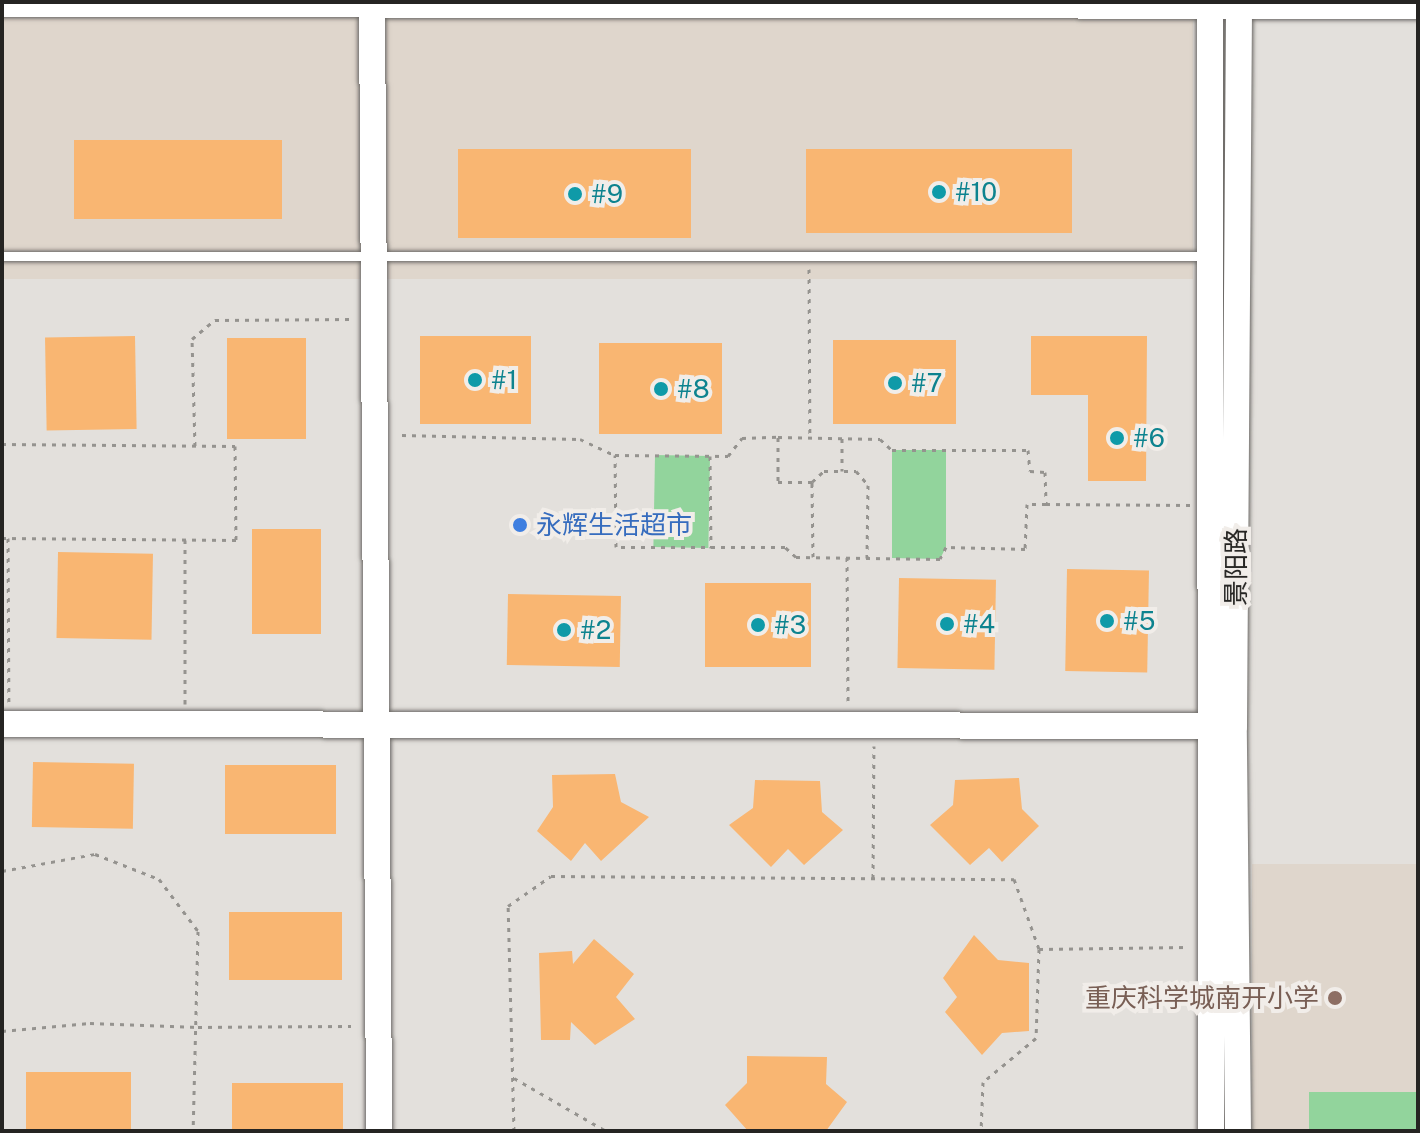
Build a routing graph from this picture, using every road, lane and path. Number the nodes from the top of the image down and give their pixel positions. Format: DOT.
graph roads {
  1 [pos="372,2"];
  2 [pos="2,4"];
  3 [pos="1210,4"];
  4 [pos="1239,4"];
  5 [pos="1418,6"];
  6 [pos="2,256"];
  7 [pos="809,256"];
  8 [pos="1212,256"];
  9 [pos="374,257"];
  10 [pos="374,319"];
  11 [pos="402,435"];
  12 [pos="778,437"];
  13 [pos="810,438"];
  14 [pos="842,438"];
  15 [pos="2,444"];
  16 [pos="195,446"];
  17 [pos="615,455"];
  18 [pos="710,456"];
  19 [pos="842,471"];
  20 [pos="812,482"];
  21 [pos="1046,504"];
  22 [pos="1211,505"];
  23 [pos="2,538"];
  24 [pos="8,538"];
  25 [pos="185,540"];
  26 [pos="711,548"];
  27 [pos="813,557"];
  28 [pos="847,557"];
  29 [pos="867,558"];
  30 [pos="6,724"];
  31 [pos="185,724"];
  32 [pos="377,724"];
  33 [pos="861,725"];
  34 [pos="1223,726"];
  35 [pos="2,871"];
  36 [pos="873,878"];
  37 [pos="1210,947"];
  38 [pos="1039,949"];
  39 [pos="351,1026"];
  40 [pos="198,1027"];
  41 [pos="2,1031"];
  42 [pos="514,1078"];
  43 [pos="193,1131"];
  44 [pos="379,1131"];
  45 [pos="514,1131"];
  46 [pos="606,1131"];
  47 [pos="981,1131"];
  48 [pos="1211,1131"];
  49 [pos="1238,1131"];
  1 -- 2 [label="main road"];
  1 -- 3 [label="main road"];
  1 -- 9 [label="main road"];
  3 -- 4 [label="main road"];
  3 -- 8 [label="main road, 景阳路"];
  4 -- 5 [label="main road"];
  4 -- 34 [label="main road, 景阳路"];
  6 -- 9 [label="lane"];
  7 -- 8 [label="lane"];
  7 -- 9 [label="lane"];
  7 -- 13 [label="path"];
  8 -- 22 [label="main road, 景阳路"];
  9 -- 10 [label="main road"];
  10 -- 16 [label="path"];
  10 -- 32 [label="main road"];
  11 -- 17 [label="path"];
  12 -- 13 [label="path"];
  12 -- 18 [label="path"];
  12 -- 20 [label="path"];
  13 -- 14 [label="path"];
  14 -- 19 [label="path"];
  14 -- 21 [label="path"];
  15 -- 16 [label="path"];
  16 -- 25 [label="path"];
  17 -- 18 [label="path"];
  17 -- 26 [label="path"];
  18 -- 26 [label="path"];
  19 -- 20 [label="path"];
  19 -- 29 [label="path"];
  20 -- 27 [label="path"];
  21 -- 22 [label="path"];
  21 -- 29 [label="path"];
  22 -- 34 [label="main road, 景阳路"];
  23 -- 24 [label="path"];
  24 -- 25 [label="path"];
  24 -- 30 [label="path"];
  25 -- 31 [label="path"];
  26 -- 27 [label="path"];
  27 -- 28 [label="path"];
  28 -- 29 [label="path"];
  28 -- 33 [label="path"];
  30 -- 31 [label="main road"];
  31 -- 32 [label="main road"];
  32 -- 33 [label="main road"];
  32 -- 44 [label="main road"];
  33 -- 34 [label="main road"];
  33 -- 36 [label="path"];
  34 -- 37 [label="main road, 景阳路"];
  34 -- 49 [label="main road, 景阳路"];
  35 -- 40 [label="path"];
  36 -- 38 [label="path"];
  36 -- 42 [label="path"];
  37 -- 38 [label="path"];
  37 -- 48 [label="main road, 景阳路"];
  38 -- 47 [label="path"];
  39 -- 40 [label="path"];
  40 -- 41 [label="path"];
  40 -- 43 [label="path"];
  42 -- 45 [label="path"];
  42 -- 46 [label="path"];
}
